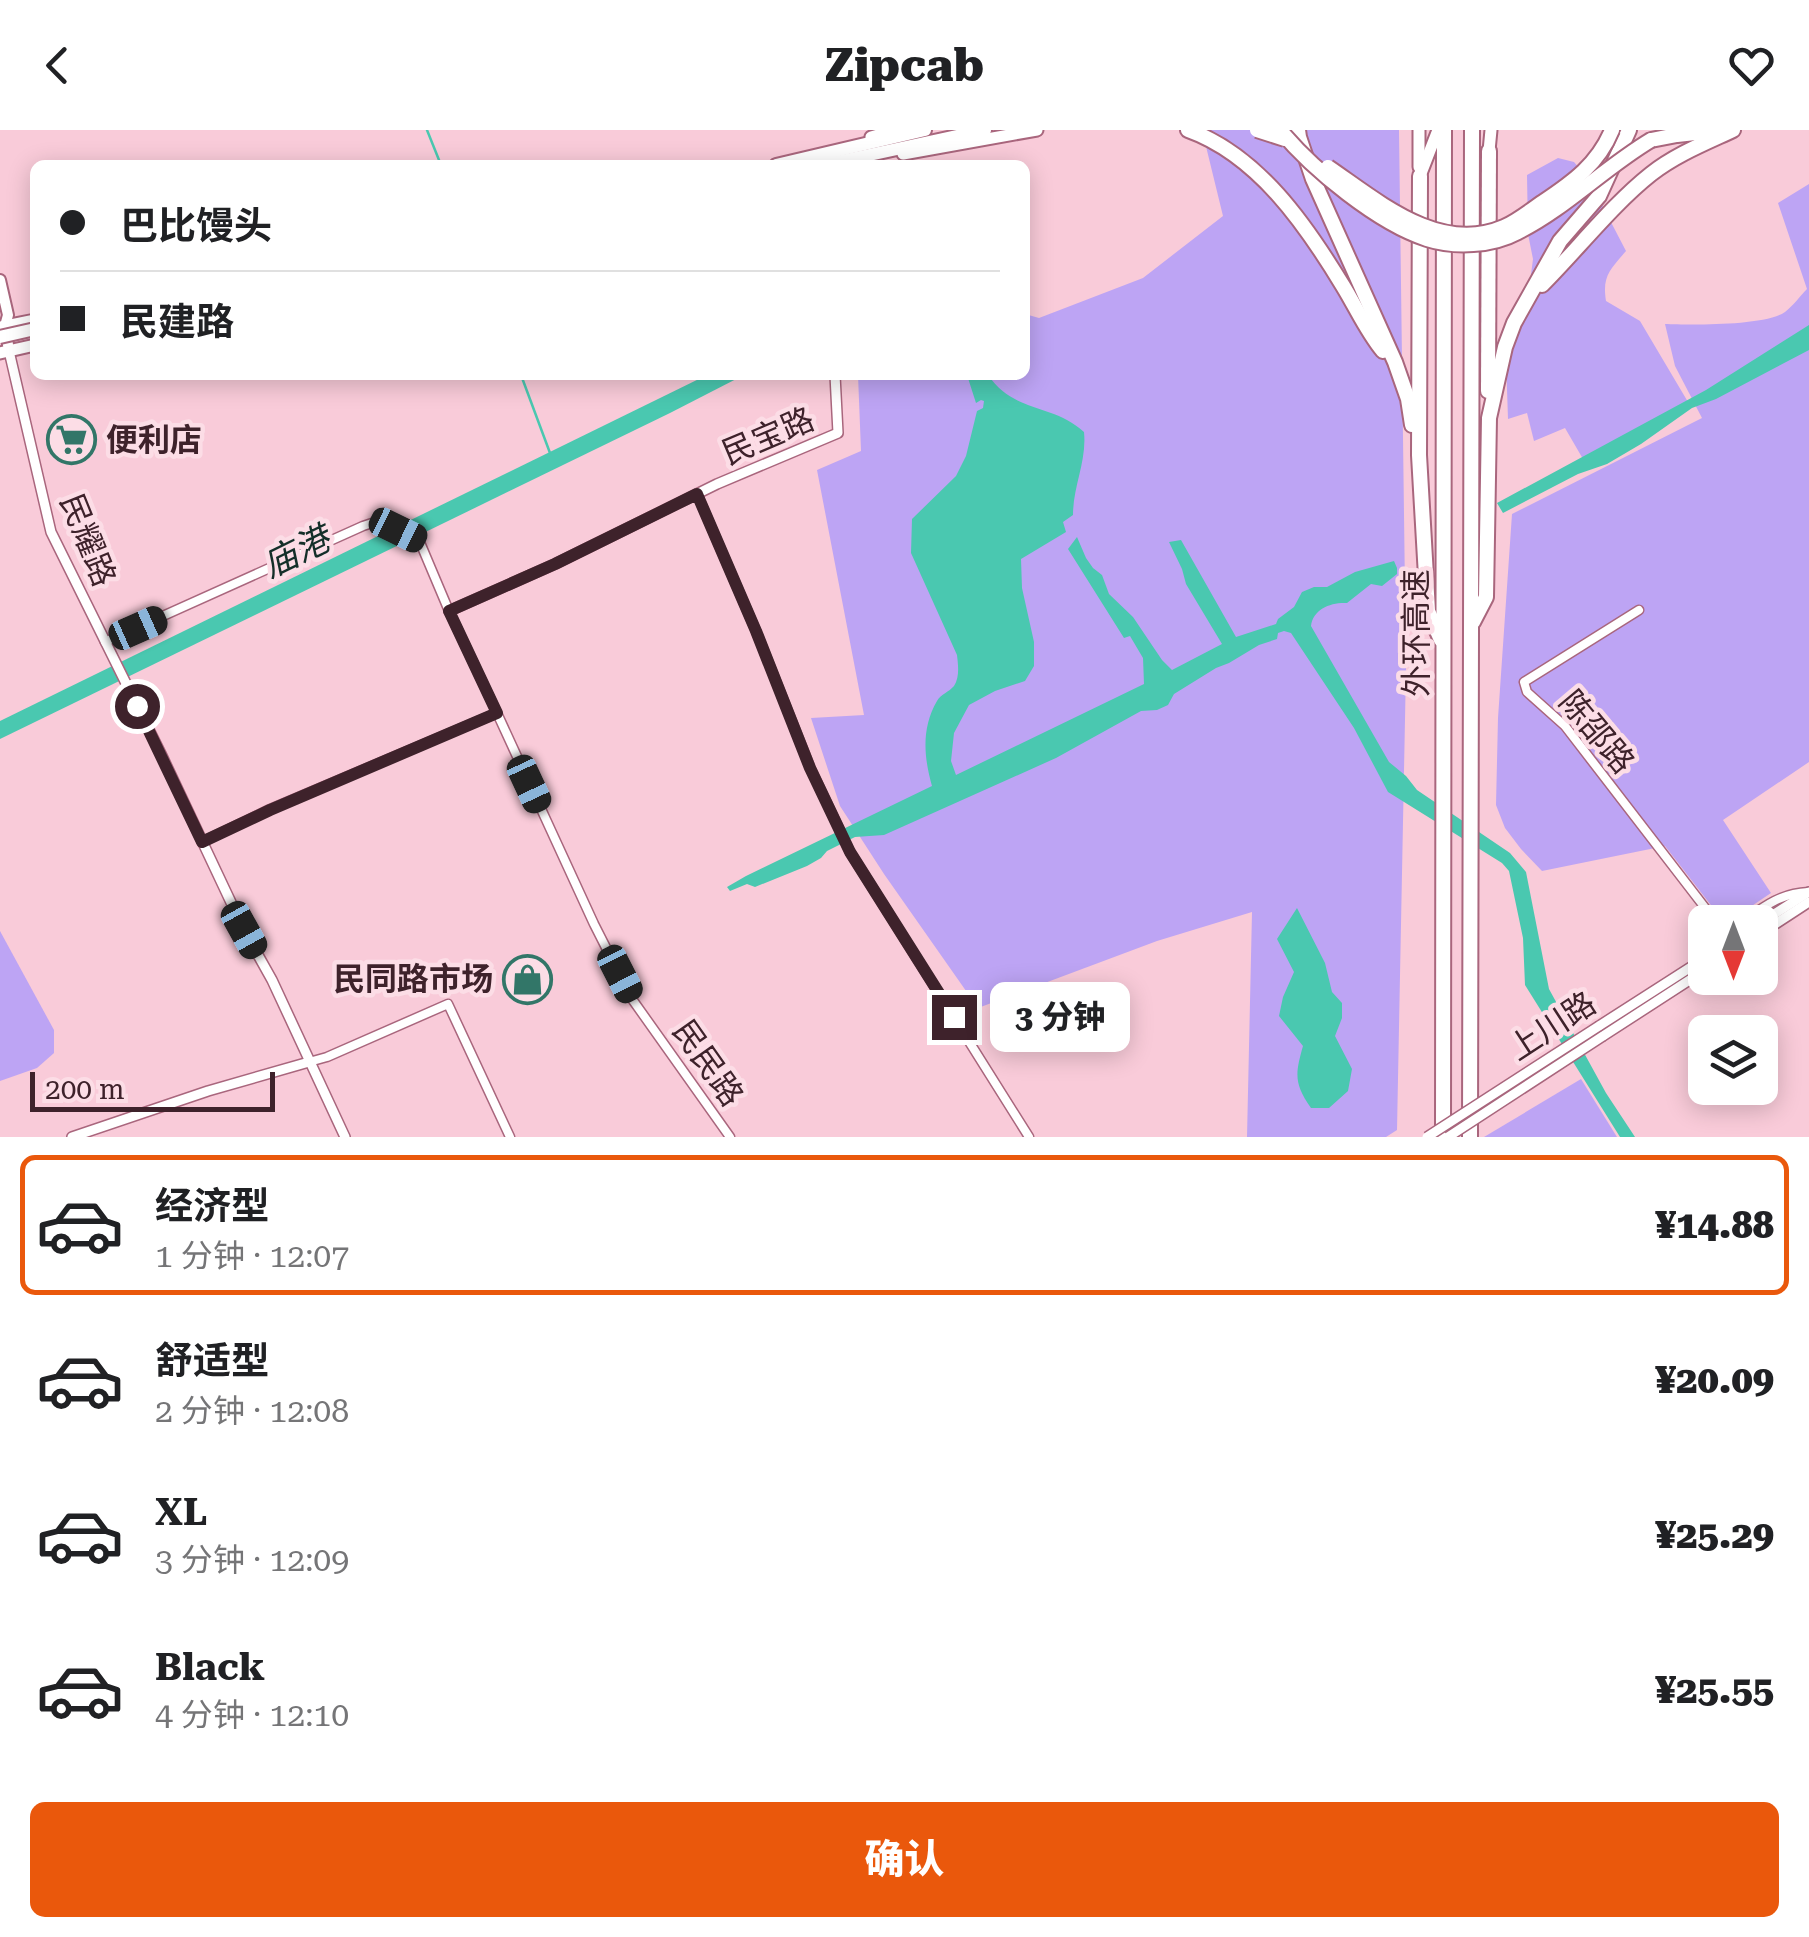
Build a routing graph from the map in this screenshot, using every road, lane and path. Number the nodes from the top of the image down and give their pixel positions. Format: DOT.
graph roads {
  1 [pos="896,130"];
  2 [pos="925,130"];
  3 [pos="985,130"];
  4 [pos="1036,130"];
  5 [pos="1188,130"];
  6 [pos="1257,130"];
  7 [pos="1280,130"];
  8 [pos="1298,130"];
  9 [pos="1441,130"];
  10 [pos="1473,130"];
  11 [pos="1612,130"];
  12 [pos="1630,130"];
  13 [pos="1722,130"];
  14 [pos="1733,130"];
  15 [pos="1418,131"];
  16 [pos="1491,138"];
  17 [pos="781,160"];
  18 [pos="797,160"];
  19 [pos="846,160"];
  20 [pos="868,160"];
  21 [pos="1420,176"];
  22 [pos="0,280"];
  23 [pos="1532,296"];
  24 [pos="30,321"];
  25 [pos="1,328"];
  26 [pos="30,329"];
  27 [pos="30,343"];
  28 [pos="3,350"];
  29 [pos="1394,362"];
  30 [pos="835,380"];
  31 [pos="1491,402"];
  32 [pos="1419,454"];
  33 [pos="697,494"];
  34 [pos="1639,610"];
  35 [pos="449,611"];
  36 [pos="1471,628"];
  37 [pos="106,642"];
  38 [pos="1444,646"];
  39 [pos="497,713"];
  40 [pos="202,842"];
  41 [pos="1809,892"];
  42 [pos="1809,902"];
  43 [pos="1703,905"];
  44 [pos="1766,905"];
  45 [pos="1778,911"];
  46 [pos="1778,922"];
  47 [pos="1688,970"];
  48 [pos="1688,980"];
  49 [pos="1601,1031"];
  50 [pos="309,1062"];
  51 [pos="72,1137"];
  52 [pos="346,1137"];
  53 [pos="510,1137"];
  54 [pos="730,1137"];
  55 [pos="1029,1137"];
  56 [pos="1427,1137"];
  57 [pos="1445,1137"];
  58 [pos="1470,1137"];
  1 -- 17 [label="main road"];
  2 -- 18 [label="highway"];
  3 -- 19 [label="highway"];
  4 -- 20 [label="main road"];
  5 -- 29 [label="highway"];
  6 -- 11 [label="highway, bridge"];
  7 -- 13 [label="highway, bridge"];
  8 -- 29 [label="highway, bridge"];
  9 -- 21 [label="main road"];
  9 -- 38 [label="highway, 外环高速, bridge"];
  10 -- 16 [label="main road"];
  10 -- 36 [label="highway, 外环高速"];
  12 -- 23 [label="highway, bridge"];
  14 -- 23 [label="highway"];
  15 -- 21 [label="main road"];
  16 -- 31 [label="highway"];
  21 -- 32 [label="highway"];
  22 -- 25 [label="main road, 民耀路"];
  23 -- 31 [label="highway"];
  24 -- 25 [label="main road"];
  25 -- 26 [label="highway, bridge"];
  25 -- 28 [label="main road, 民耀路"];
  27 -- 28 [label="highway"];
  28 -- 37 [label="street, 民耀路"];
  29 -- 32 [label="highway"];
  30 -- 33 [label="street, 民宝路"];
  31 -- 36 [label="highway"];
  32 -- 38 [label="highway"];
  33 -- 35 [label="street, 民宝路"];
  33 -- 55 [label="street"];
  34 -- 43 [label="street, 陈邵路"];
  35 -- 37 [label="street, 民民路"];
  35 -- 39 [label="street, 民民路"];
  36 -- 58 [label="highway, 外环高速"];
  37 -- 40 [label="street, 民耀路"];
  38 -- 57 [label="highway, 外环高速"];
  39 -- 40 [label="street"];
  39 -- 54 [label="street, 民民路"];
  40 -- 50 [label="street, 民耀路"];
  41 -- 44 [label="street"];
  41 -- 45 [label="street"];
  42 -- 46 [label="street"];
  47 -- 49 [label="street, 上川路"];
  48 -- 49 [label="street, 上川路"];
  49 -- 56 [label="street, 上川路, bridge"];
  49 -- 57 [label="street, 上川路, bridge"];
  50 -- 51 [label="street"];
  50 -- 52 [label="street, 民耀路"];
  50 -- 53 [label="street"];
}
